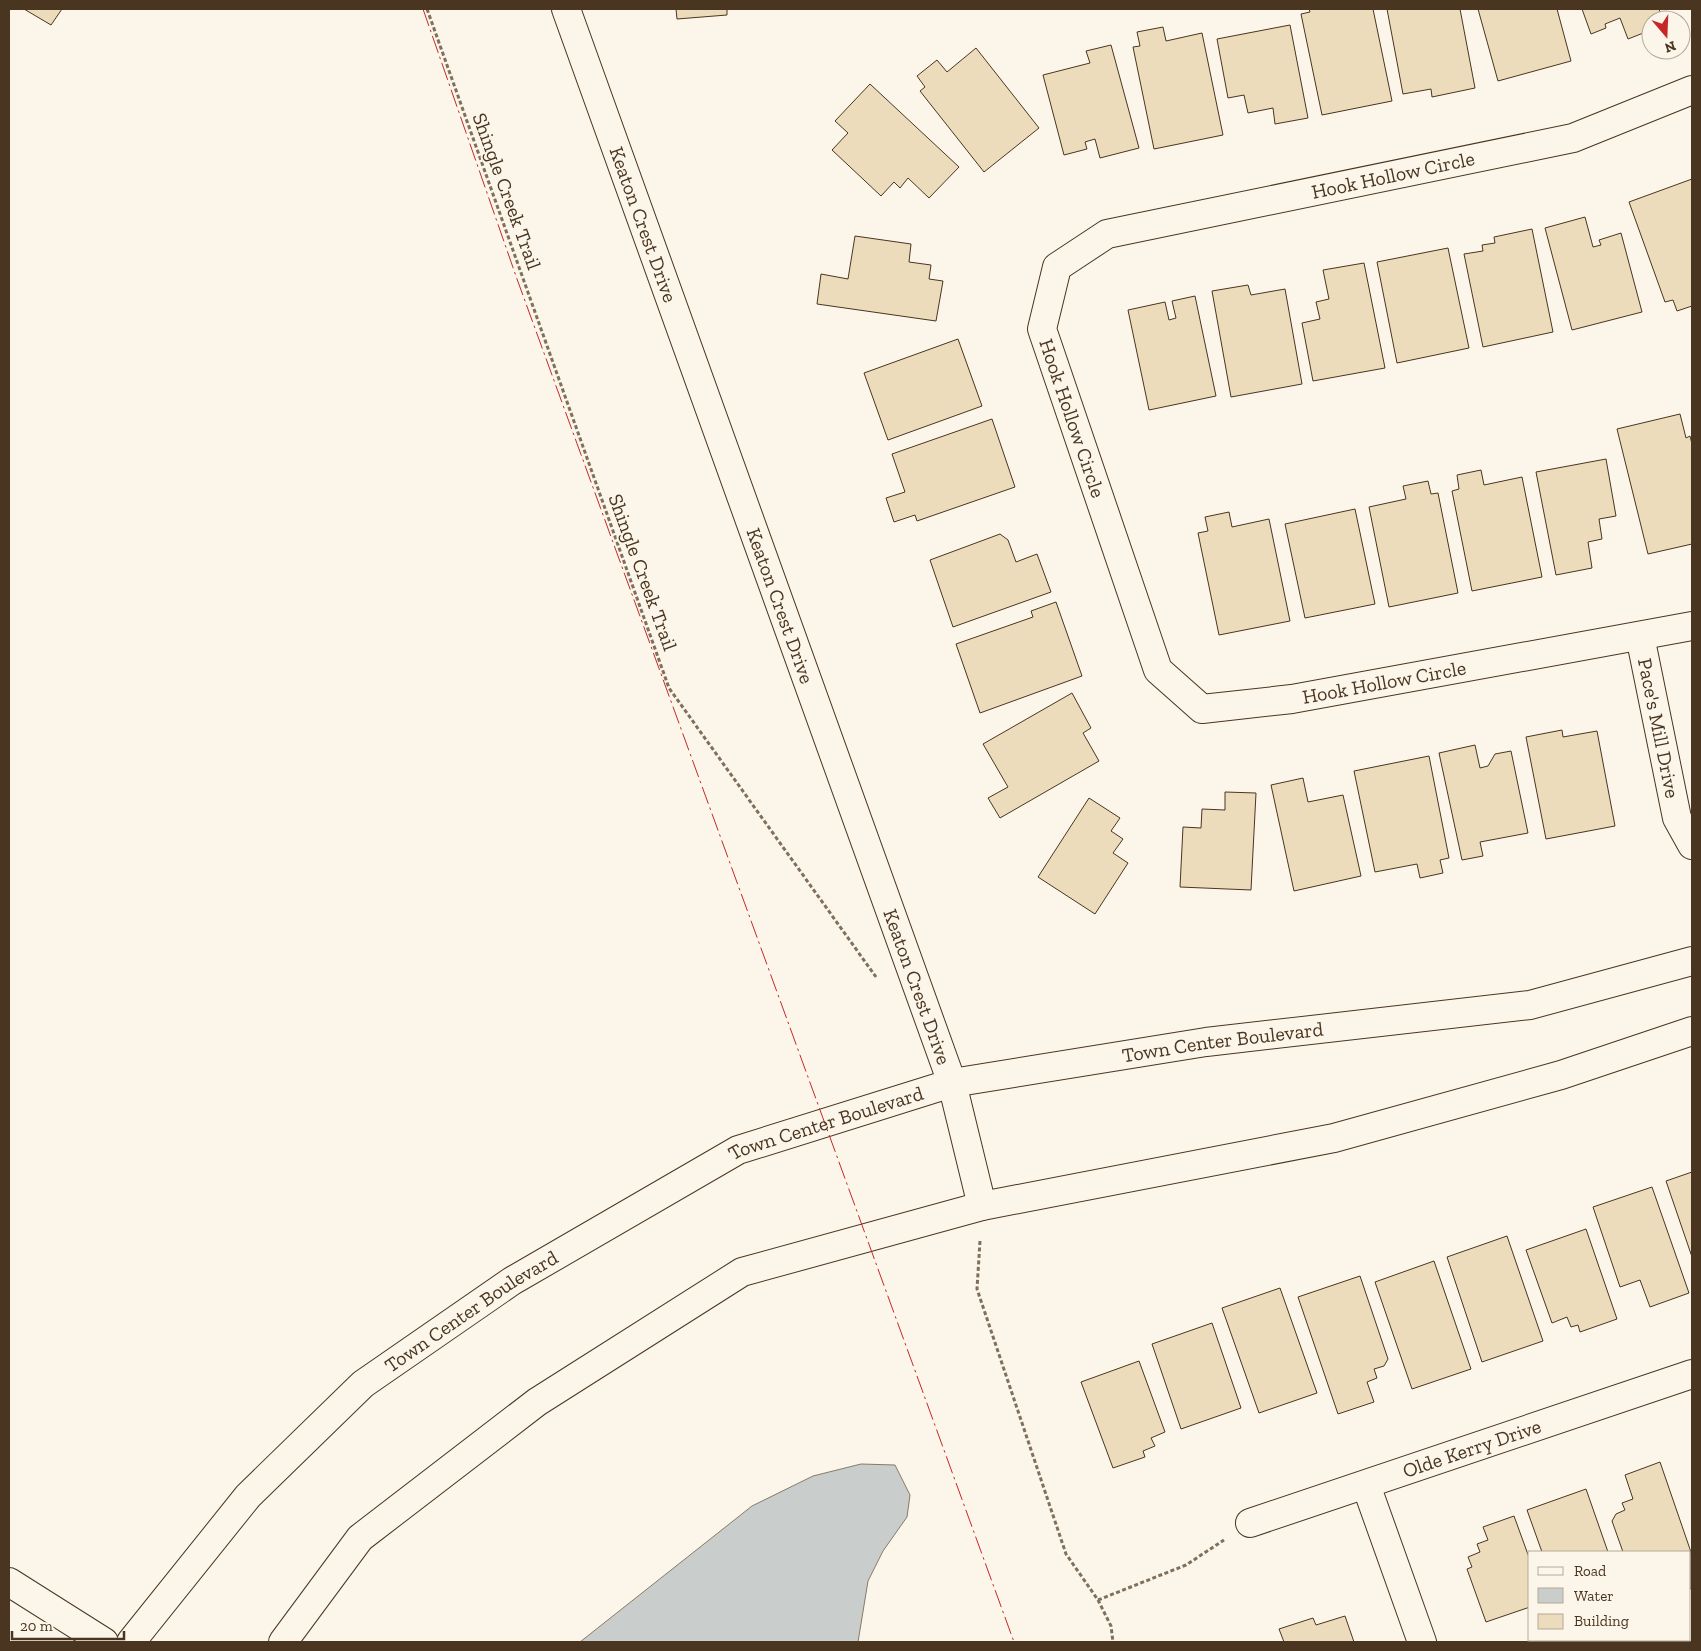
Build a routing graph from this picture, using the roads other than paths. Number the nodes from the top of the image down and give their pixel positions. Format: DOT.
graph roads {
  1 [pos="566,9"];
  2 [pos="1692,90"];
  3 [pos="1692,626"];
  4 [pos="1640,636"];
  5 [pos="1692,845"];
  6 [pos="1692,961"];
  7 [pos="1692,1031"];
  8 [pos="952,1083"];
  9 [pos="982,1206"];
  10 [pos="1692,1374"];
  11 [pos="1366,1485"];
  12 [pos="1250,1523"];
  13 [pos="9,1582"];
  14 [pos="104,1642"];
  15 [pos="131,1642"];
  16 [pos="283,1642"];
  17 [pos="1422,1642"];
  1 -- 8 [label="street, Keaton Crest Drive"];
  2 -- 4 [label="street, Hook Hollow Circle"];
  3 -- 4 [label="street, Hook Hollow Circle"];
  4 -- 5 [label="street, Pace's Mill Drive"];
  6 -- 8 [label="street, Town Center Boulevard"];
  7 -- 9 [label="street"];
  8 -- 9 [label="street, Keaton Crest Drive"];
  8 -- 15 [label="street, Town Center Boulevard"];
  9 -- 16 [label="street"];
  10 -- 11 [label="street, Olde Kerry Drive"];
  11 -- 12 [label="street, Olde Kerry Drive"];
  11 -- 17 [label="street"];
  13 -- 14 [label="street"];
}
